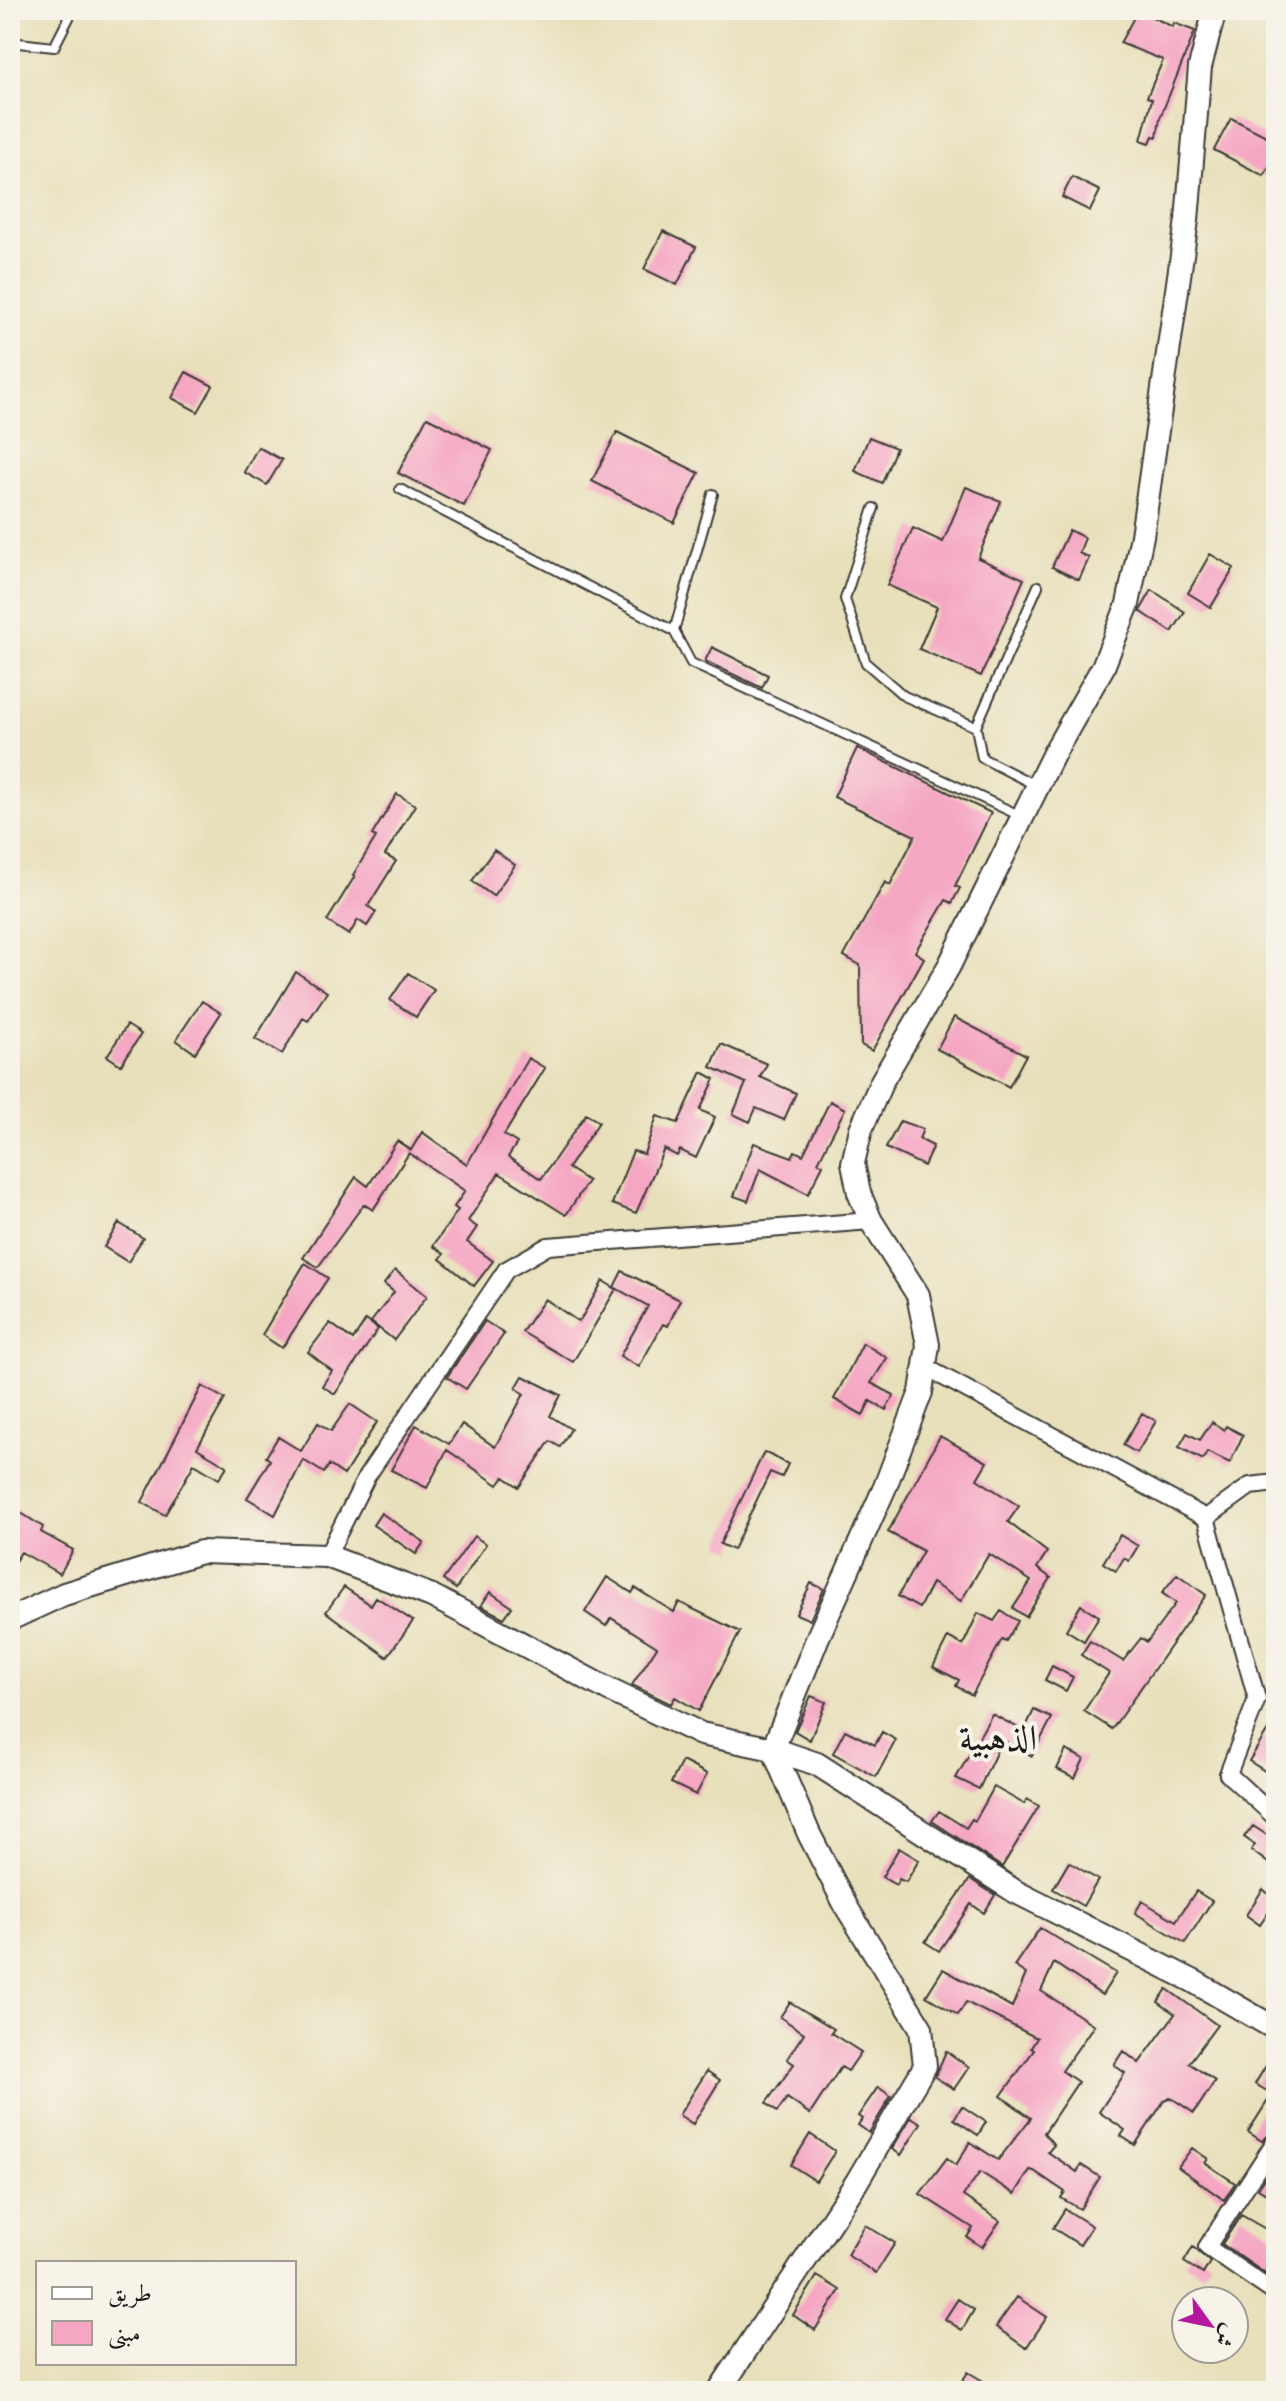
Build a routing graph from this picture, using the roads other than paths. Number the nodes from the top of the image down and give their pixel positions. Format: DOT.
graph roads {
  1 [pos="73,10"];
  2 [pos="1215,10"];
  3 [pos="10,42"];
  4 [pos="400,489"];
  5 [pos="713,494"];
  6 [pos="874,508"];
  7 [pos="1038,586"];
  8 [pos="674,631"];
  9 [pos="976,727"];
  10 [pos="1038,787"];
  11 [pos="1023,817"];
  12 [pos="871,1221"];
  13 [pos="925,1367"];
  14 [pos="1276,1483"];
  15 [pos="1206,1518"];
  16 [pos="327,1556"];
  17 [pos="10,1619"];
  18 [pos="773,1749"];
  19 [pos="1276,1818"];
  20 [pos="1276,2027"];
  21 [pos="1276,2140"];
  22 [pos="1276,2294"];
  23 [pos="719,2391"];
  1 -- 3 [label="lane"];
  2 -- 10 [label="street"];
  4 -- 8 [label="lane"];
  5 -- 8 [label="lane"];
  6 -- 9 [label="lane"];
  7 -- 9 [label="lane"];
  8 -- 11 [label="lane"];
  9 -- 10 [label="lane"];
  10 -- 11 [label="street"];
  11 -- 12 [label="street"];
  12 -- 13 [label="street"];
  12 -- 16 [label="street"];
  13 -- 15 [label="street"];
  13 -- 18 [label="street"];
  14 -- 15 [label="street"];
  15 -- 19 [label="street"];
  16 -- 17 [label="street"];
  16 -- 18 [label="street"];
  18 -- 20 [label="street"];
  18 -- 23 [label="street"];
  21 -- 22 [label="street"];
}
